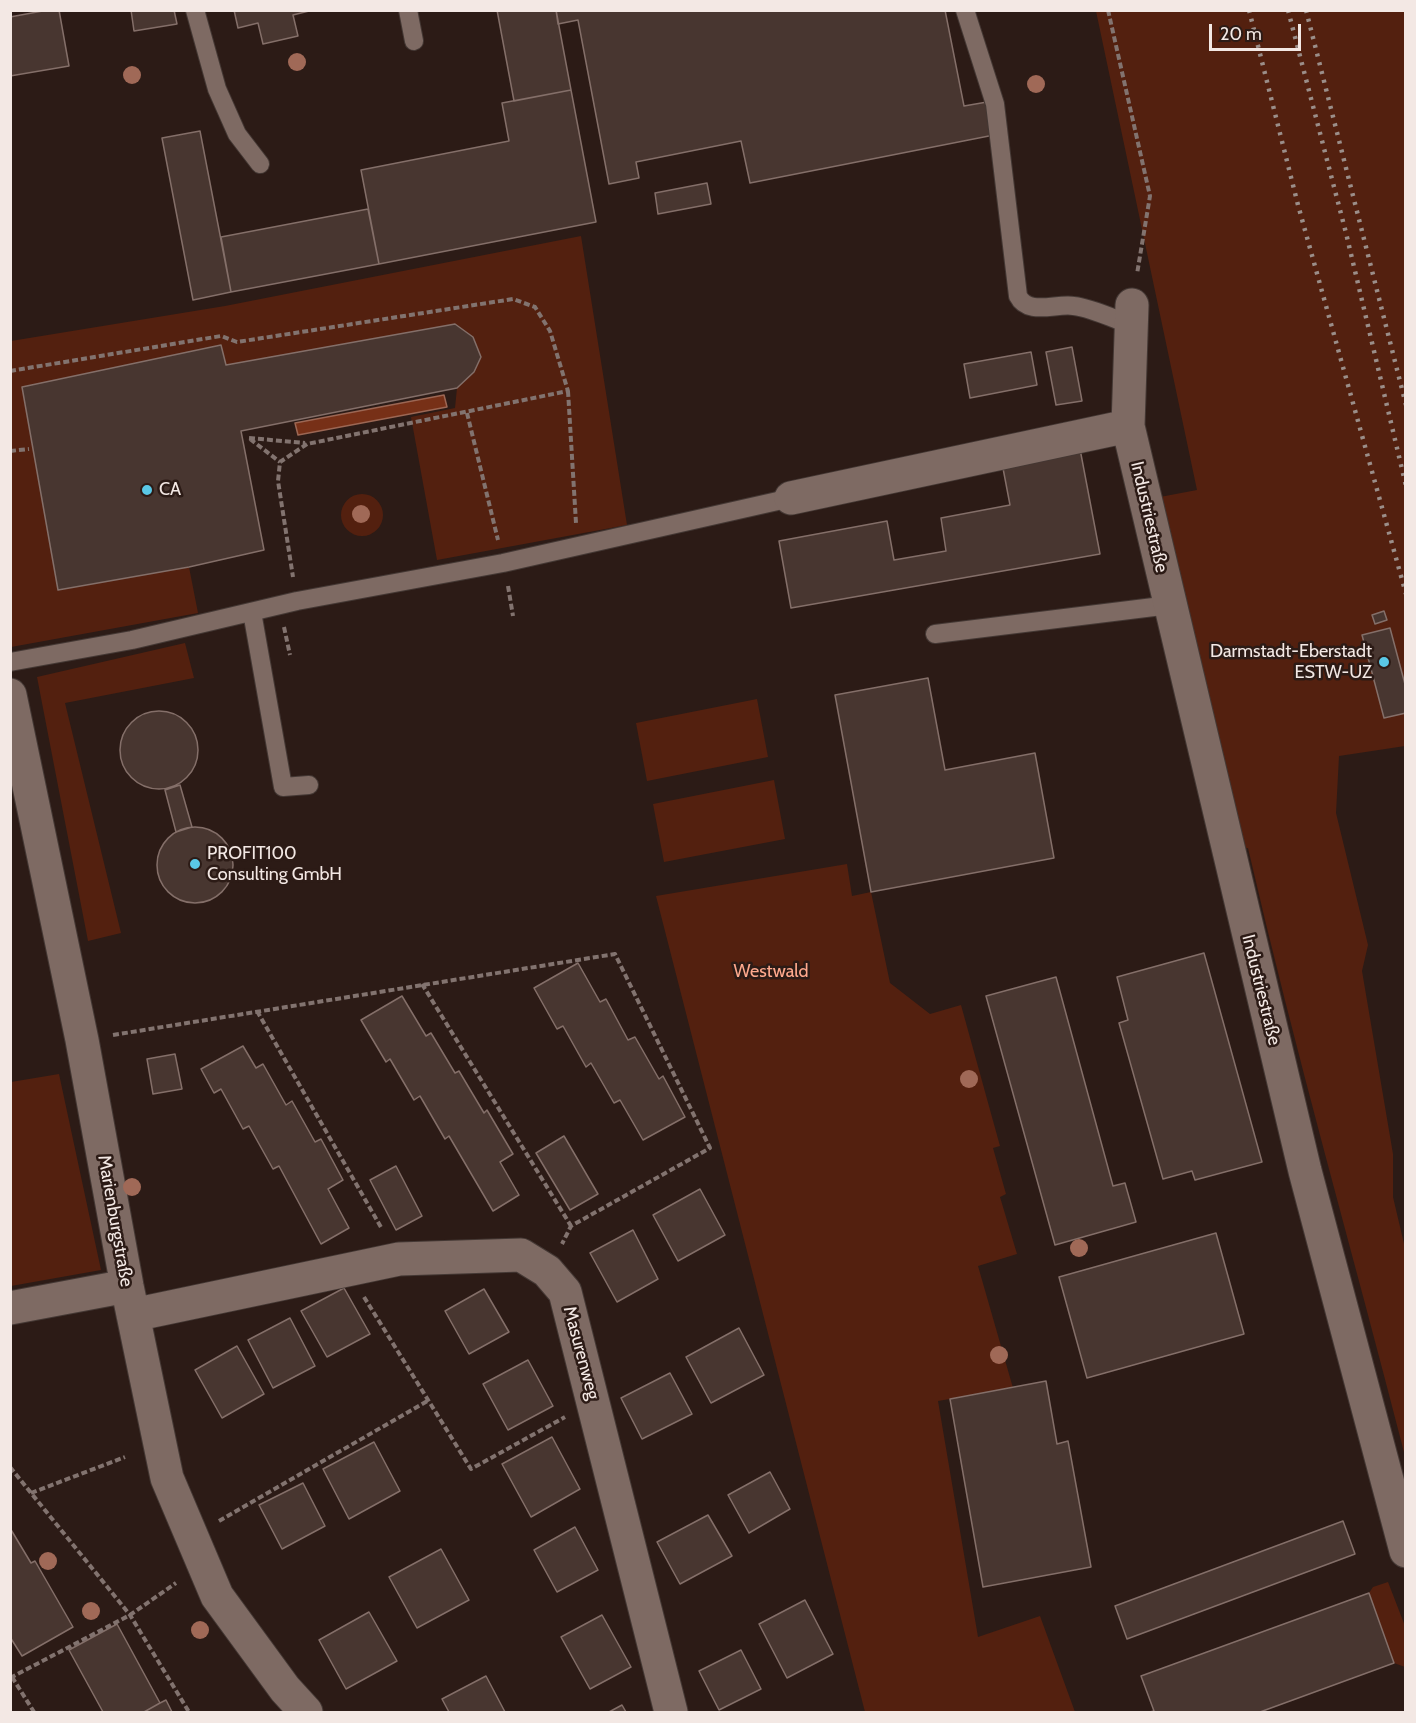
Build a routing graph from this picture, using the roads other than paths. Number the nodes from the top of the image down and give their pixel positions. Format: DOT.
graph roads {
  1 [pos="195,10"];
  2 [pos="408,10"];
  3 [pos="965,10"];
  4 [pos="414,41"];
  5 [pos="260,164"];
  6 [pos="1132,315"];
  7 [pos="1128,426"];
  8 [pos="791,498"];
  9 [pos="1170,605"];
  10 [pos="252,612"];
  11 [pos="935,634"];
  12 [pos="10,662"];
  13 [pos="10,695"];
  14 [pos="309,784"];
  15 [pos="130,1300"];
  16 [pos="10,1308"];
  17 [pos="1406,1551"];
  18 [pos="306,1713"];
  19 [pos="671,1713"];
  1 -- 5 [label="lane"];
  2 -- 4 [label="lane"];
  3 -- 6 [label="lane"];
  6 -- 7 [label="street, Industriestraße"];
  7 -- 8 [label="street"];
  7 -- 9 [label="street, Industriestraße"];
  8 -- 10 [label="lane"];
  9 -- 11 [label="lane"];
  9 -- 17 [label="street, Industriestraße"];
  10 -- 12 [label="lane"];
  10 -- 14 [label="lane"];
  13 -- 15 [label="street, Marienburgstraße"];
  15 -- 16 [label="street, Masurenweg"];
  15 -- 18 [label="street, Marienburgstraße"];
  15 -- 19 [label="street, Masurenweg"];
}
